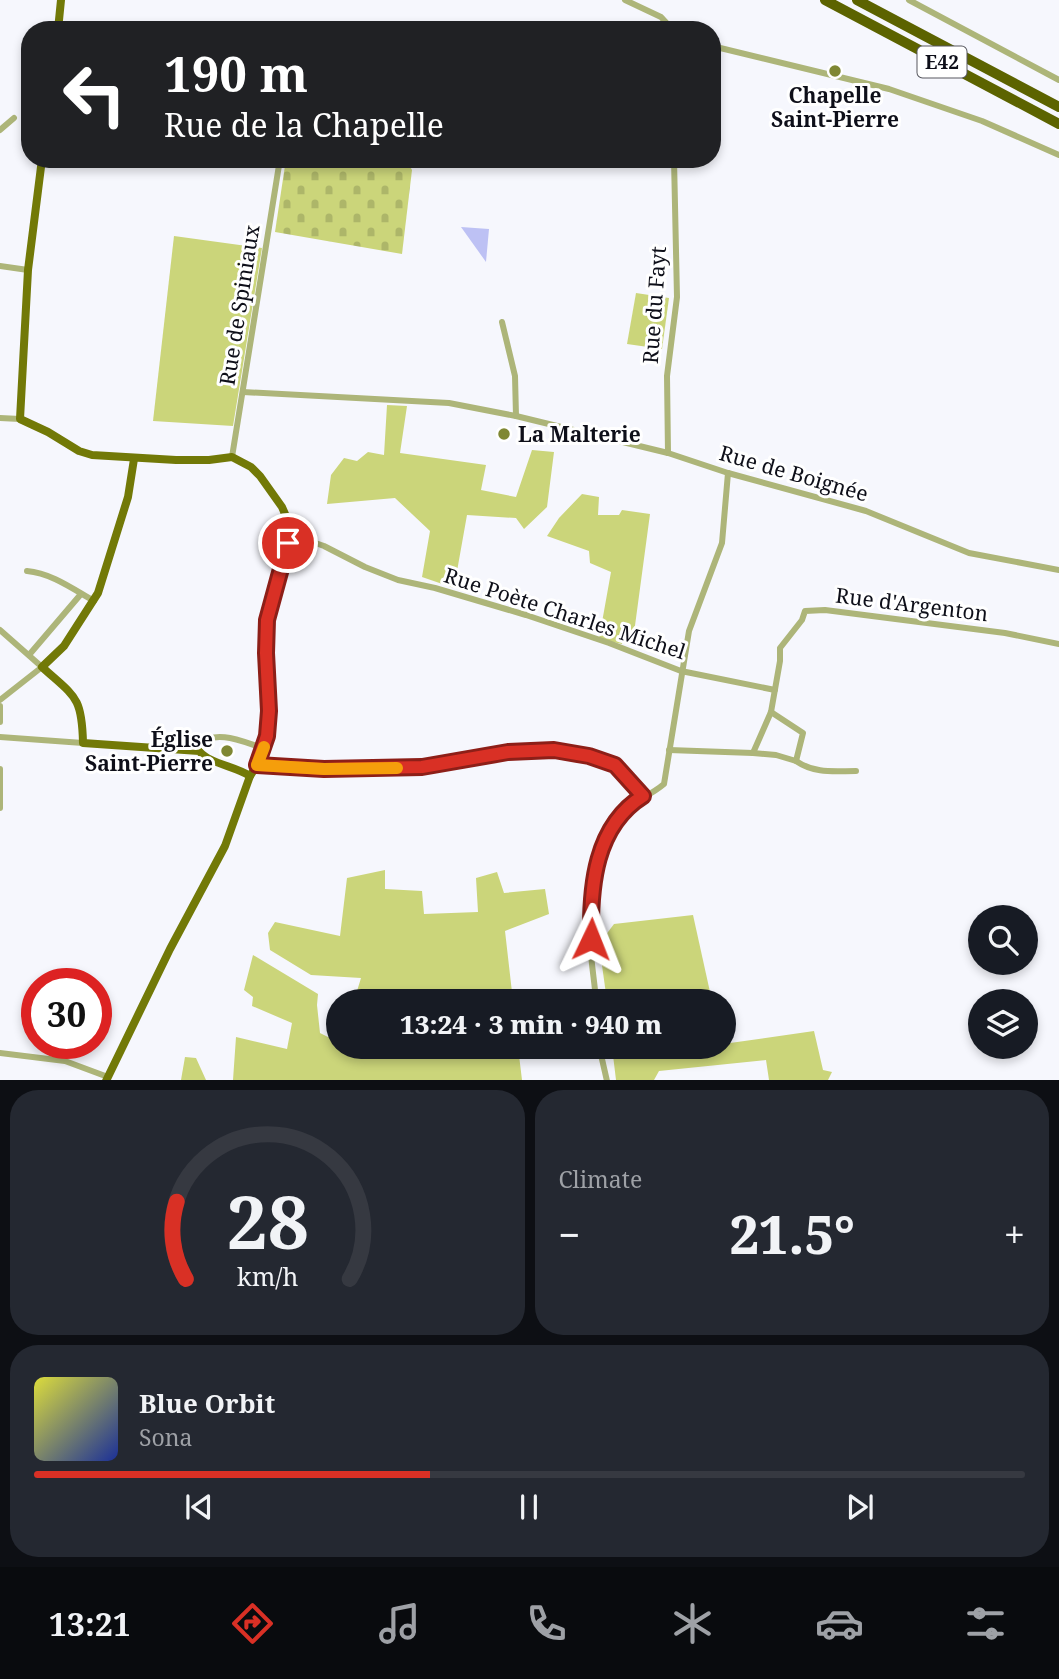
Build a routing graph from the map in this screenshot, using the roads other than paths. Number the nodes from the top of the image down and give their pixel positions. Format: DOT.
graph roads {
  1 [pos="61,0"];
  2 [pos="625,0"];
  3 [pos="825,0"];
  4 [pos="857,0"];
  5 [pos="909,0"];
  6 [pos="59,21"];
  7 [pos="665,21"];
  8 [pos="721,48"];
  9 [pos="1059,80"];
  10 [pos="1059,107"];
  11 [pos="14,118"];
  12 [pos="1059,124"];
  13 [pos="0,130"];
  14 [pos="1059,155"];
  15 [pos="41,168"];
  16 [pos="279,168"];
  17 [pos="674,168"];
  18 [pos="0,266"];
  19 [pos="28,270"];
  20 [pos="502,321"];
  21 [pos="243,392"];
  22 [pos="516,416"];
  23 [pos="0,418"];
  24 [pos="20,419"];
  25 [pos="668,453"];
  26 [pos="232,457"];
  27 [pos="134,459"];
  28 [pos="727,473"];
  29 [pos="289,534"];
  30 [pos="1059,570"];
  31 [pos="27,571"];
  32 [pos="81,594"];
  33 [pos="94,601"];
  34 [pos="0,630"];
  35 [pos="1059,644"];
  36 [pos="29,655"];
  37 [pos="42,667"];
  38 [pos="681,671"];
  39 [pos="775,690"];
  40 [pos="0,703"];
  41 [pos="771,712"];
  42 [pos="0,722"];
  43 [pos="0,737"];
  44 [pos="83,743"];
  45 [pos="263,748"];
  46 [pos="669,750"];
  47 [pos="199,751"];
  48 [pos="753,752"];
  49 [pos="796,761"];
  50 [pos="257,765"];
  51 [pos="0,769"];
  52 [pos="856,771"];
  53 [pos="250,776"];
  54 [pos="643,796"];
  55 [pos="0,808"];
  56 [pos="595,989"];
  57 [pos="0,1053"];
  58 [pos="602,1059"];
  59 [pos="107,1079"];
  60 [pos="607,1080"];
  1 -- 6 [label="main road"];
  2 -- 7 [label="street"];
  3 -- 12 [label="highway, E42"];
  4 -- 10 [label="highway, E42"];
  5 -- 9 [label="street"];
  8 -- 14 [label="street"];
  11 -- 13 [label="street"];
  15 -- 19 [label="main road"];
  16 -- 21 [label="street, Rue de Spiniaux"];
  17 -- 25 [label="street, Rue du Fayt"];
  18 -- 19 [label="street"];
  19 -- 24 [label="main road"];
  20 -- 22 [label="street"];
  21 -- 22 [label="street, Rue de Boignée"];
  21 -- 26 [label="street, Rue de Spiniaux"];
  22 -- 25 [label="street, Rue de Boignée"];
  23 -- 24 [label="street"];
  24 -- 27 [label="main road"];
  25 -- 28 [label="street, Rue de Boignée"];
  26 -- 27 [label="main road"];
  26 -- 29 [label="main road"];
  27 -- 33 [label="main road"];
  28 -- 30 [label="street, Rue de Boignée"];
  28 -- 38 [label="street"];
  29 -- 38 [label="street, Rue Poète Charles Michel"];
  29 -- 45 [label="main road"];
  31 -- 32 [label="street"];
  32 -- 33 [label="street"];
  32 -- 36 [label="street"];
  33 -- 37 [label="main road"];
  34 -- 36 [label="street"];
  35 -- 39 [label="street, Rue d'Argenton"];
  36 -- 37 [label="street"];
  37 -- 40 [label="street"];
  37 -- 44 [label="main road"];
  38 -- 39 [label="street, Rue Poète Charles Michel"];
  38 -- 46 [label="street"];
  39 -- 41 [label="street"];
  40 -- 42 [label="street"];
  41 -- 48 [label="street"];
  41 -- 49 [label="street"];
  43 -- 44 [label="street"];
  44 -- 47 [label="main road"];
  45 -- 47 [label="street"];
  45 -- 50 [label="main road"];
  46 -- 48 [label="street"];
  46 -- 54 [label="street"];
  47 -- 53 [label="main road"];
  48 -- 49 [label="street"];
  49 -- 52 [label="street"];
  50 -- 53 [label="main road"];
  50 -- 54 [label="street"];
  51 -- 55 [label="street"];
  53 -- 59 [label="main road"];
  54 -- 56 [label="street"];
  57 -- 59 [label="street"];
  58 -- 60 [label="street"];
}
